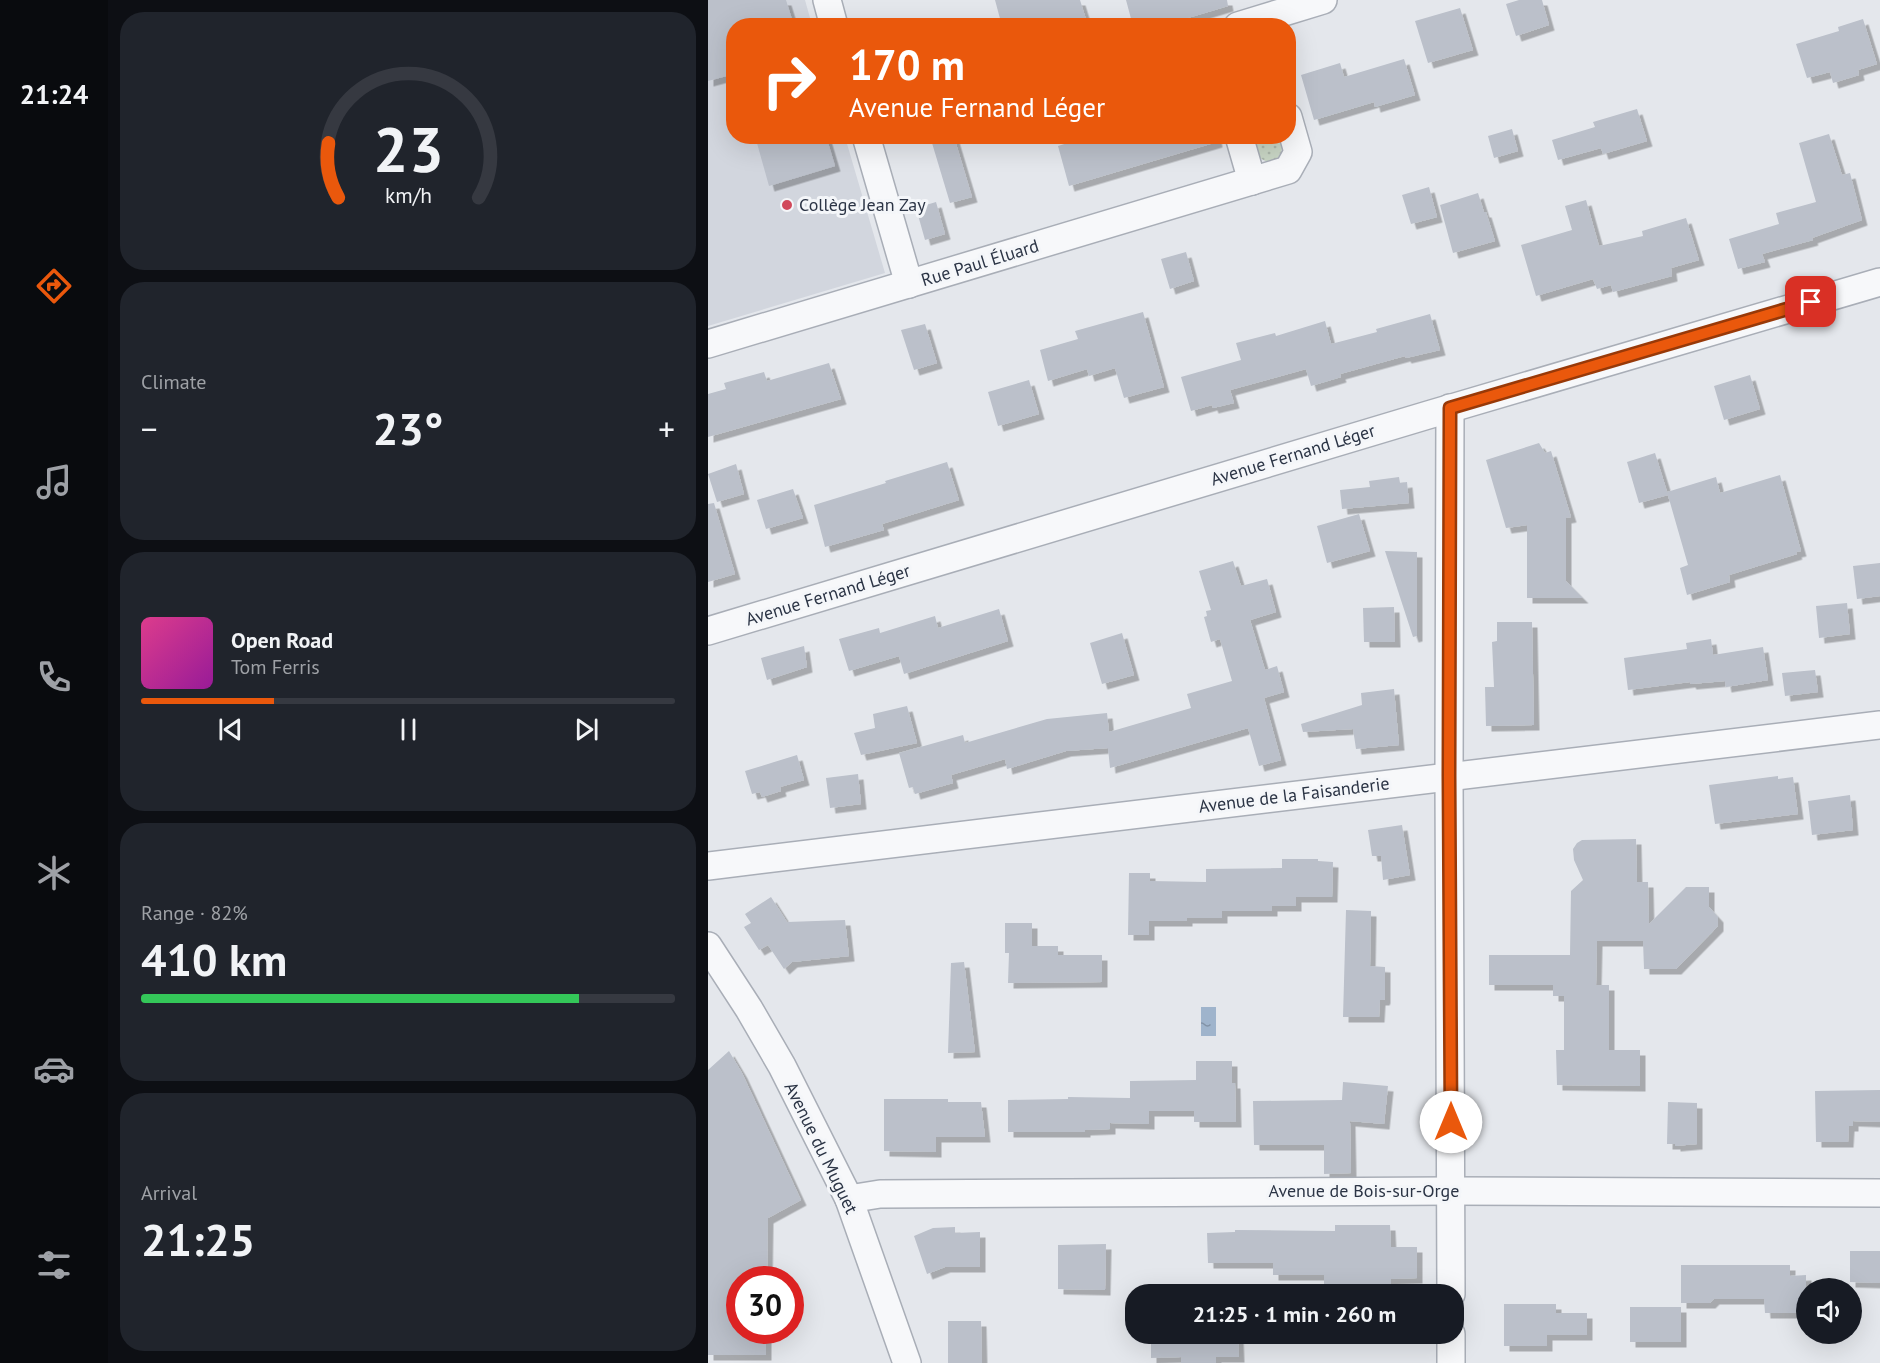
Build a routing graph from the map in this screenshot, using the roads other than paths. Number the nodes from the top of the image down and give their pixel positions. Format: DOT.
graph roads {
  1 [pos="827,0"];
  2 [pos="1323,0"];
  3 [pos="832,18"];
  4 [pos="1270,18"];
  5 [pos="868,144"];
  6 [pos="1241,144"];
  7 [pos="1296,144"];
  8 [pos="1252,182"];
  9 [pos="1880,282"];
  10 [pos="909,284"];
  11 [pos="708,344"];
  12 [pos="1450,408"];
  13 [pos="708,631"];
  14 [pos="1880,725"];
  15 [pos="1449,776"];
  16 [pos="708,866"];
  17 [pos="708,946"];
  18 [pos="1451,1191"];
  19 [pos="1880,1192"];
  20 [pos="849,1199"];
  21 [pos="1451,1284"];
  22 [pos="1451,1344"];
  23 [pos="907,1363"];
  24 [pos="1451,1363"];
  1 -- 3 [label="street"];
  2 -- 4 [label="street"];
  5 -- 10 [label="street"];
  6 -- 8 [label="street"];
  7 -- 8 [label="street, Rue Paul Éluard"];
  8 -- 10 [label="street, Rue Paul Éluard"];
  9 -- 12 [label="street, Avenue Fernand Léger"];
  10 -- 11 [label="street, Rue Paul Éluard"];
  12 -- 13 [label="street, Avenue Fernand Léger"];
  12 -- 15 [label="street"];
  14 -- 15 [label="street, Avenue de la Faisanderie"];
  15 -- 16 [label="street, Avenue de la Faisanderie"];
  15 -- 18 [label="street"];
  17 -- 20 [label="street, Avenue du Muguet"];
  18 -- 19 [label="street, Avenue de Bois-sur-Orge"];
  18 -- 20 [label="street, Avenue de Bois-sur-Orge"];
  18 -- 21 [label="street"];
  20 -- 23 [label="street, Avenue du Muguet"];
  22 -- 24 [label="street"];
}
